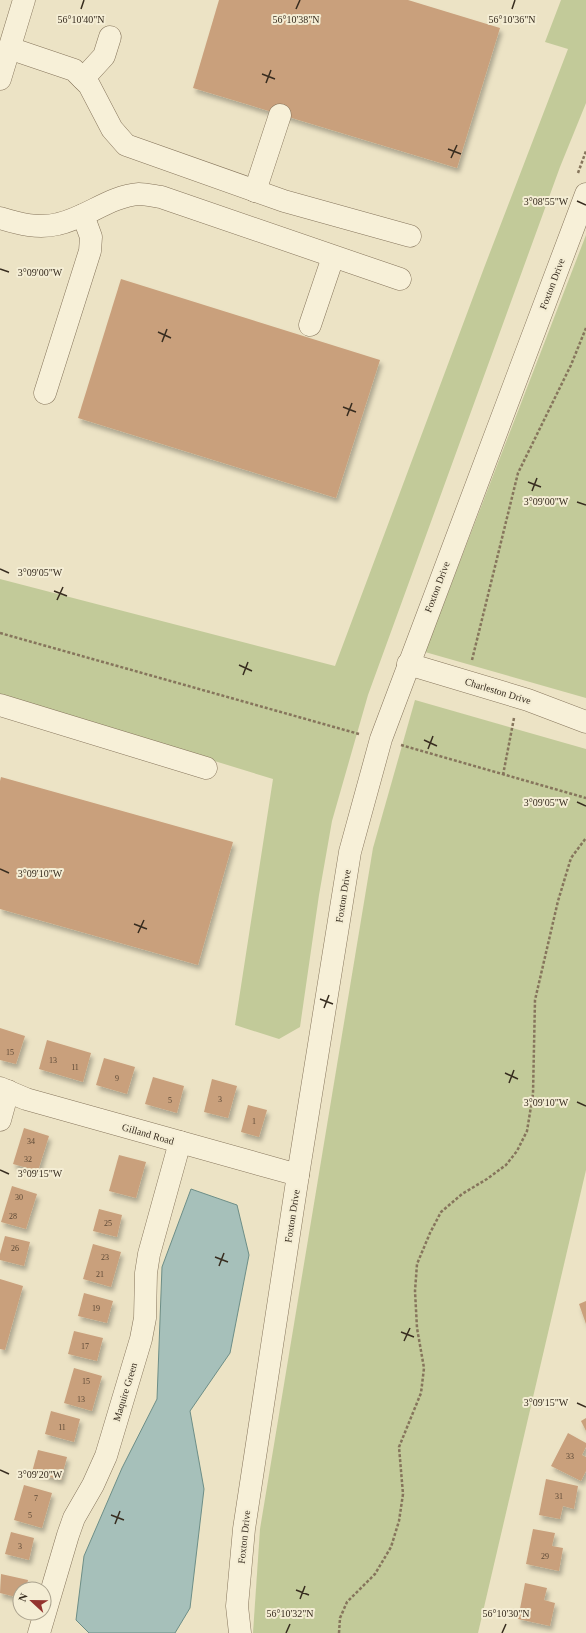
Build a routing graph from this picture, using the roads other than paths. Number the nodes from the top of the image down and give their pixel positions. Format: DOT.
graph roads {
  1 [pos="24,0"];
  2 [pos="110,37"];
  3 [pos="9,48"];
  4 [pos="0,79"];
  5 [pos="83,79"];
  6 [pos="280,115"];
  7 [pos="255,191"];
  8 [pos="586,194"];
  9 [pos="83,215"];
  10 [pos="0,218"];
  11 [pos="410,236"];
  12 [pos="333,257"];
  13 [pos="400,279"];
  14 [pos="310,325"];
  15 [pos="45,393"];
  16 [pos="408,664"];
  17 [pos="0,705"];
  18 [pos="586,722"];
  19 [pos="206,768"];
  20 [pos="4,1090"];
  21 [pos="0,1120"];
  22 [pos="180,1142"];
  23 [pos="298,1175"];
  24 [pos="39,1633"];
  25 [pos="240,1633"];
  1 -- 3 [label="street"];
  2 -- 5 [label="street"];
  3 -- 4 [label="street"];
  3 -- 5 [label="street"];
  5 -- 7 [label="street"];
  6 -- 7 [label="street"];
  7 -- 11 [label="street"];
  8 -- 16 [label="street, Foxton Drive"];
  9 -- 10 [label="street"];
  9 -- 12 [label="street"];
  9 -- 15 [label="street"];
  12 -- 13 [label="street"];
  12 -- 14 [label="street"];
  16 -- 18 [label="street, Charleston Drive"];
  16 -- 23 [label="street, Foxton Drive"];
  17 -- 19 [label="street"];
  20 -- 21 [label="street"];
  20 -- 22 [label="street, Gilland Road"];
  22 -- 23 [label="street, Gilland Road"];
  22 -- 24 [label="street, Maquire Green"];
  23 -- 25 [label="street, Foxton Drive"];
}
